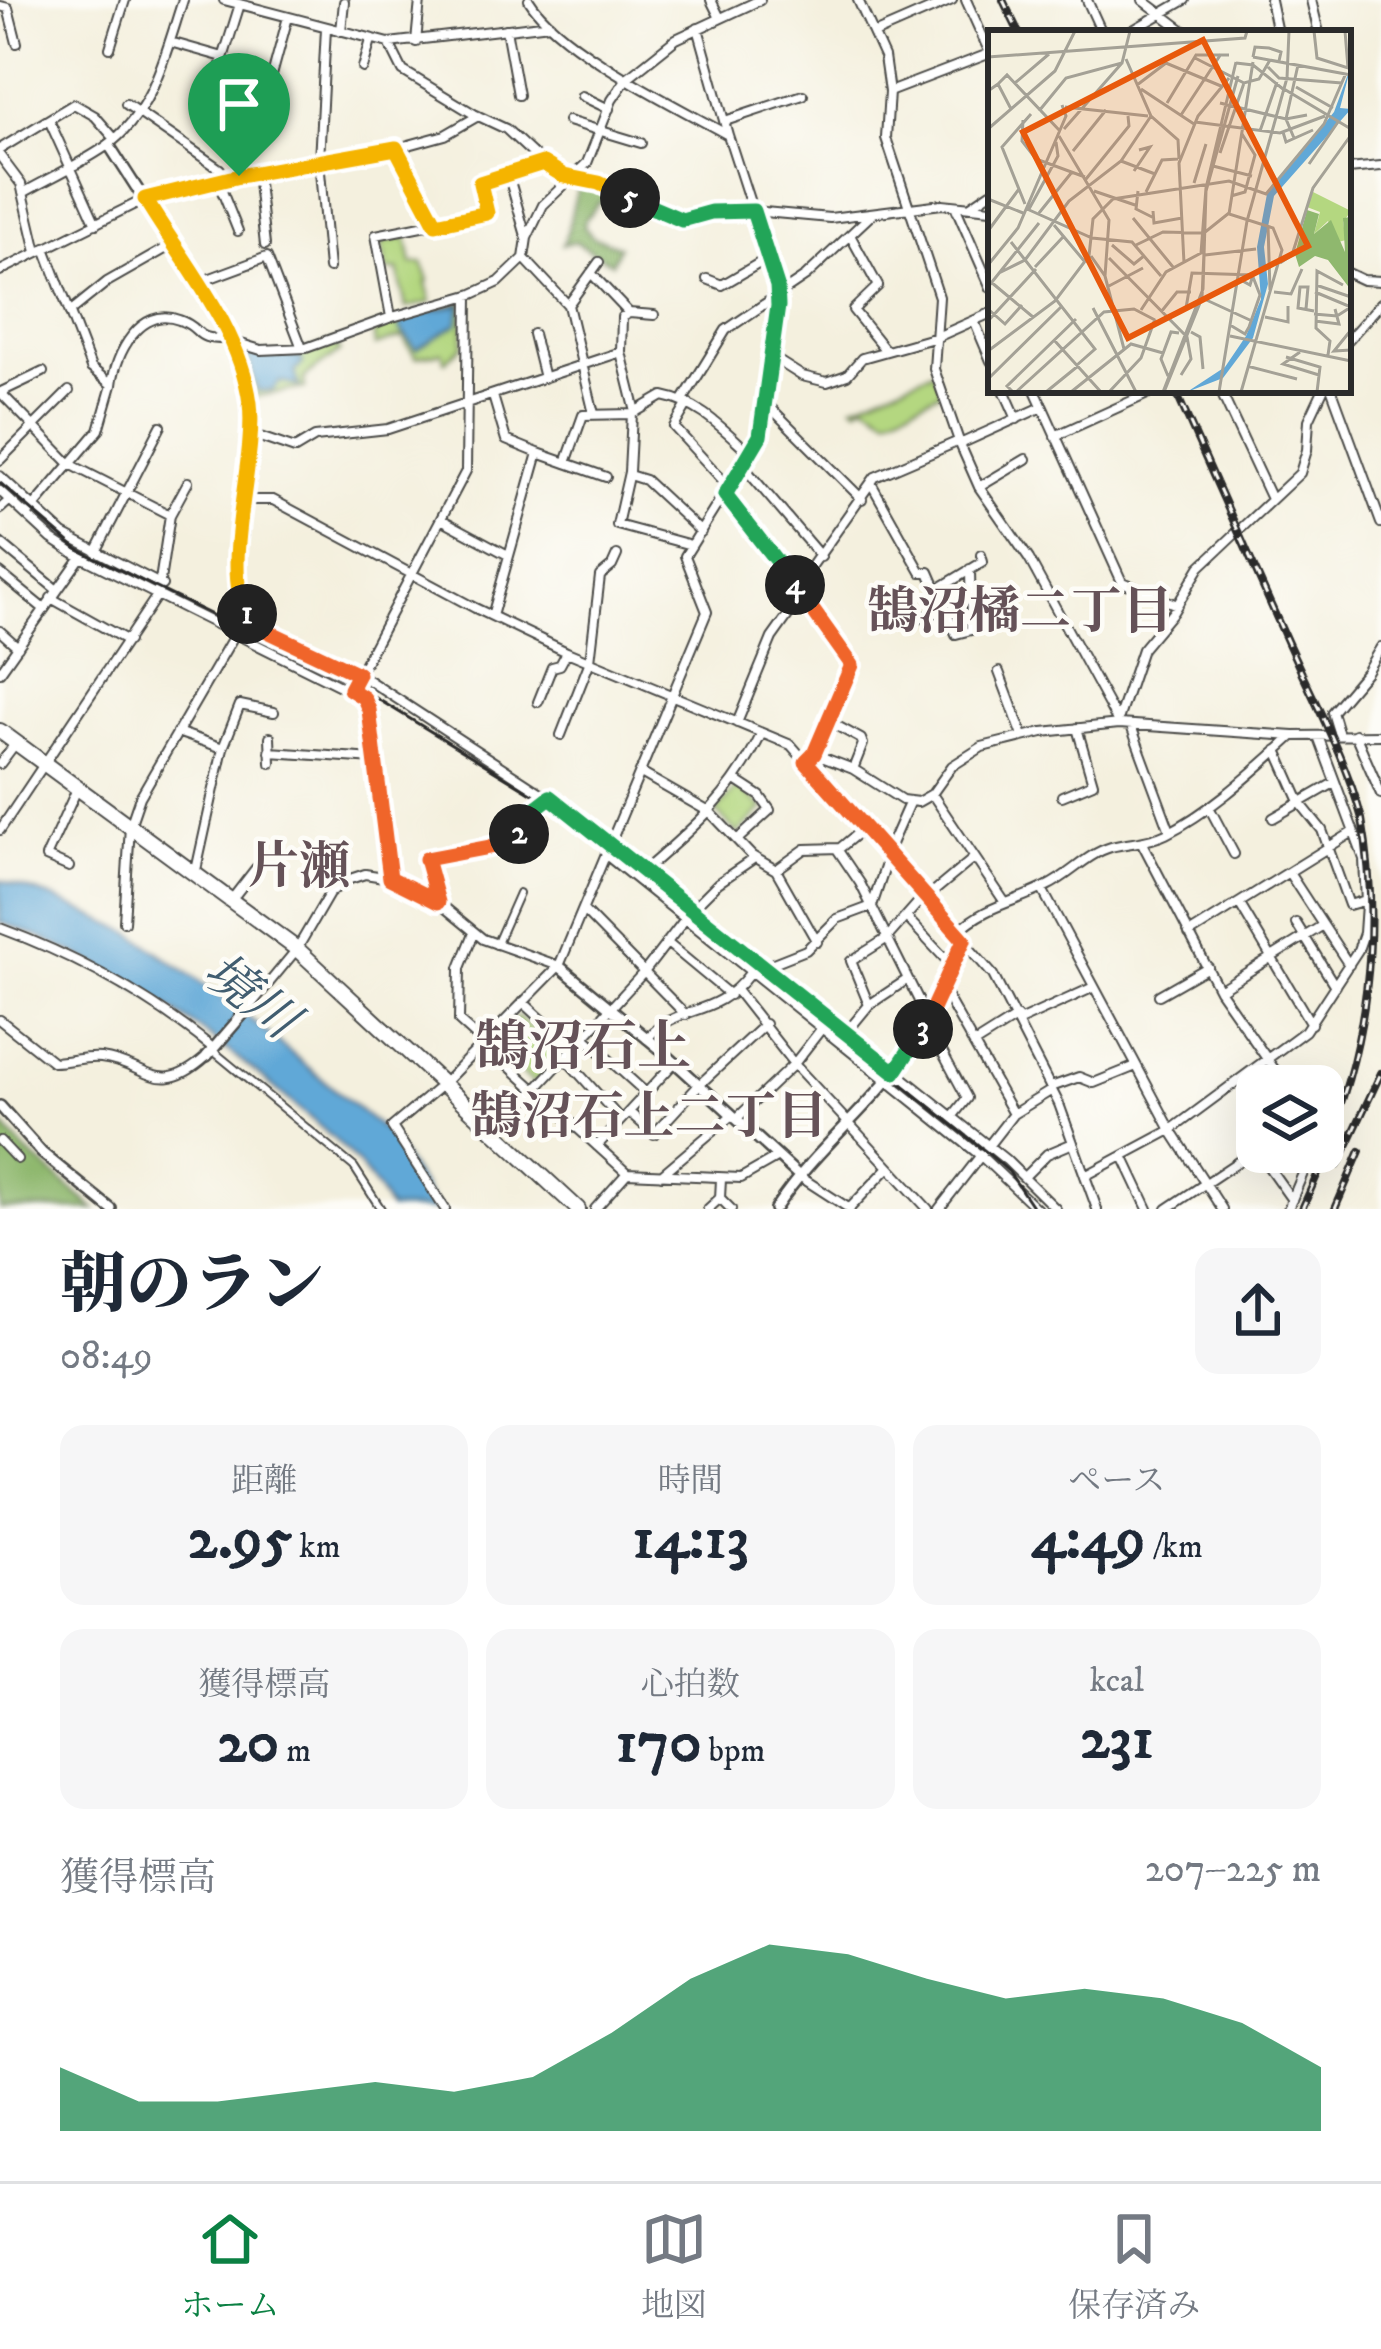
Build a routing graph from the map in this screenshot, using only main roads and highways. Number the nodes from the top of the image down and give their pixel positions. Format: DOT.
graph roads {
  1 [pos="0,731"];
  2 [pos="578,1209"];
  1 -- 2 [label="highway"];
}
